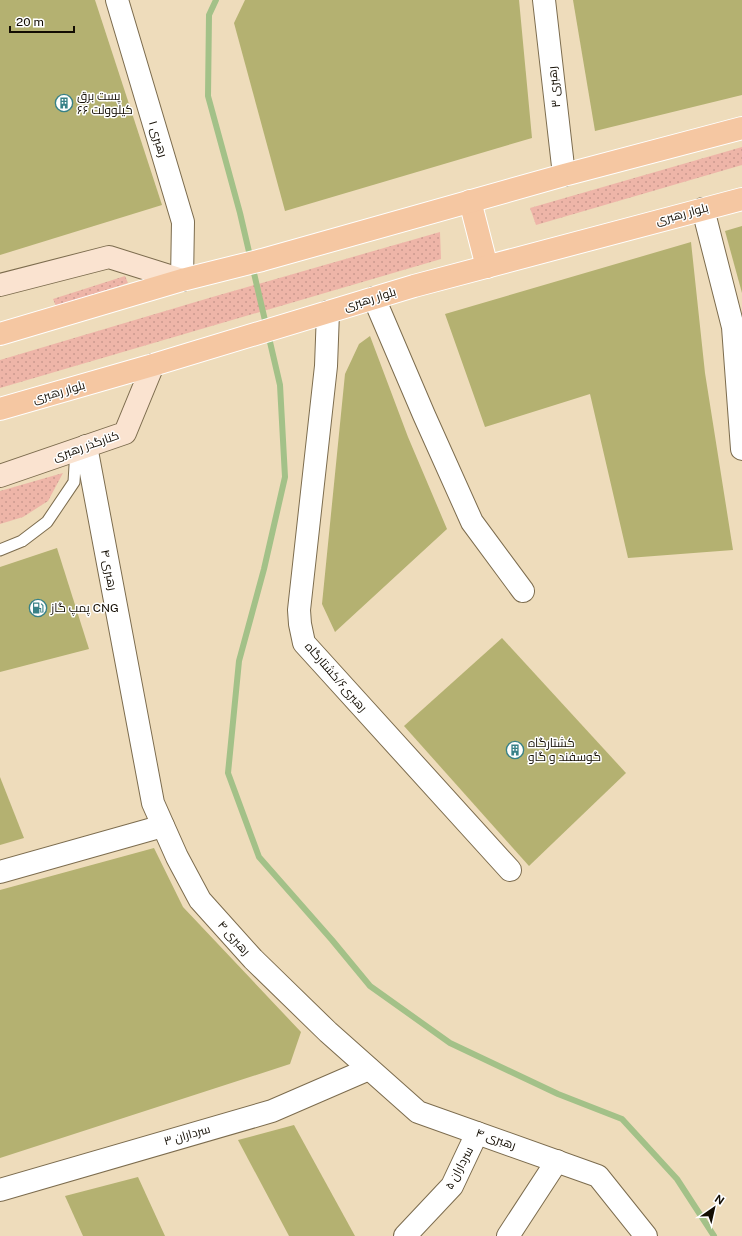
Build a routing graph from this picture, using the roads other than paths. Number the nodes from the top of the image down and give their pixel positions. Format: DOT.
graph roads {
  1 [pos="117,0"];
  2 [pos="544,0"];
  3 [pos="742,128"];
  4 [pos="564,175"];
  5 [pos="742,199"];
  6 [pos="470,201"];
  7 [pos="703,209"];
  8 [pos="487,267"];
  9 [pos="182,280"];
  10 [pos="0,285"];
  11 [pos="374,298"];
  12 [pos="324,313"];
  13 [pos="0,334"];
  14 [pos="153,365"];
  15 [pos="0,409"];
  16 [pos="81,448"];
  17 [pos="742,449"];
  18 [pos="0,476"];
  19 [pos="0,550"];
  20 [pos="522,590"];
  21 [pos="163,826"];
  22 [pos="510,870"];
  23 [pos="0,872"];
  24 [pos="369,1069"];
  25 [pos="477,1133"];
  26 [pos="557,1161"];
  27 [pos="0,1190"];
  28 [pos="405,1236"];
  29 [pos="508,1236"];
  30 [pos="646,1236"];
  1 -- 9 [label="street, رهبری ۱"];
  2 -- 4 [label="street, رهبری ۳"];
  3 -- 4 [label="main road"];
  4 -- 6 [label="main road"];
  5 -- 7 [label="main road, بلوار رهبری"];
  6 -- 8 [label="main road"];
  6 -- 9 [label="main road"];
  7 -- 8 [label="main road, بلوار رهبری"];
  7 -- 17 [label="street"];
  8 -- 11 [label="main road, بلوار رهبری"];
  9 -- 10 [label="street"];
  9 -- 13 [label="main road"];
  11 -- 12 [label="main road, بلوار رهبری"];
  11 -- 20 [label="street"];
  12 -- 14 [label="main road, بلوار رهبری"];
  12 -- 22 [label="street, رهبری۶/کشتارگاه"];
  14 -- 15 [label="main road, بلوار رهبری"];
  14 -- 16 [label="street, کنارگذر رهبری"];
  16 -- 18 [label="street, کنارگذر رهبری"];
  16 -- 19 [label="lane"];
  16 -- 21 [label="street, رهبری ۴"];
  21 -- 23 [label="street"];
  21 -- 24 [label="street, رهبری ۴"];
  24 -- 25 [label="street, رهبری ۴"];
  24 -- 27 [label="street, سرداران ۳"];
  25 -- 26 [label="street, رهبری ۴"];
  25 -- 28 [label="street, سرداران ۵"];
  26 -- 29 [label="street"];
  26 -- 30 [label="street, رهبری ۴"];
}
